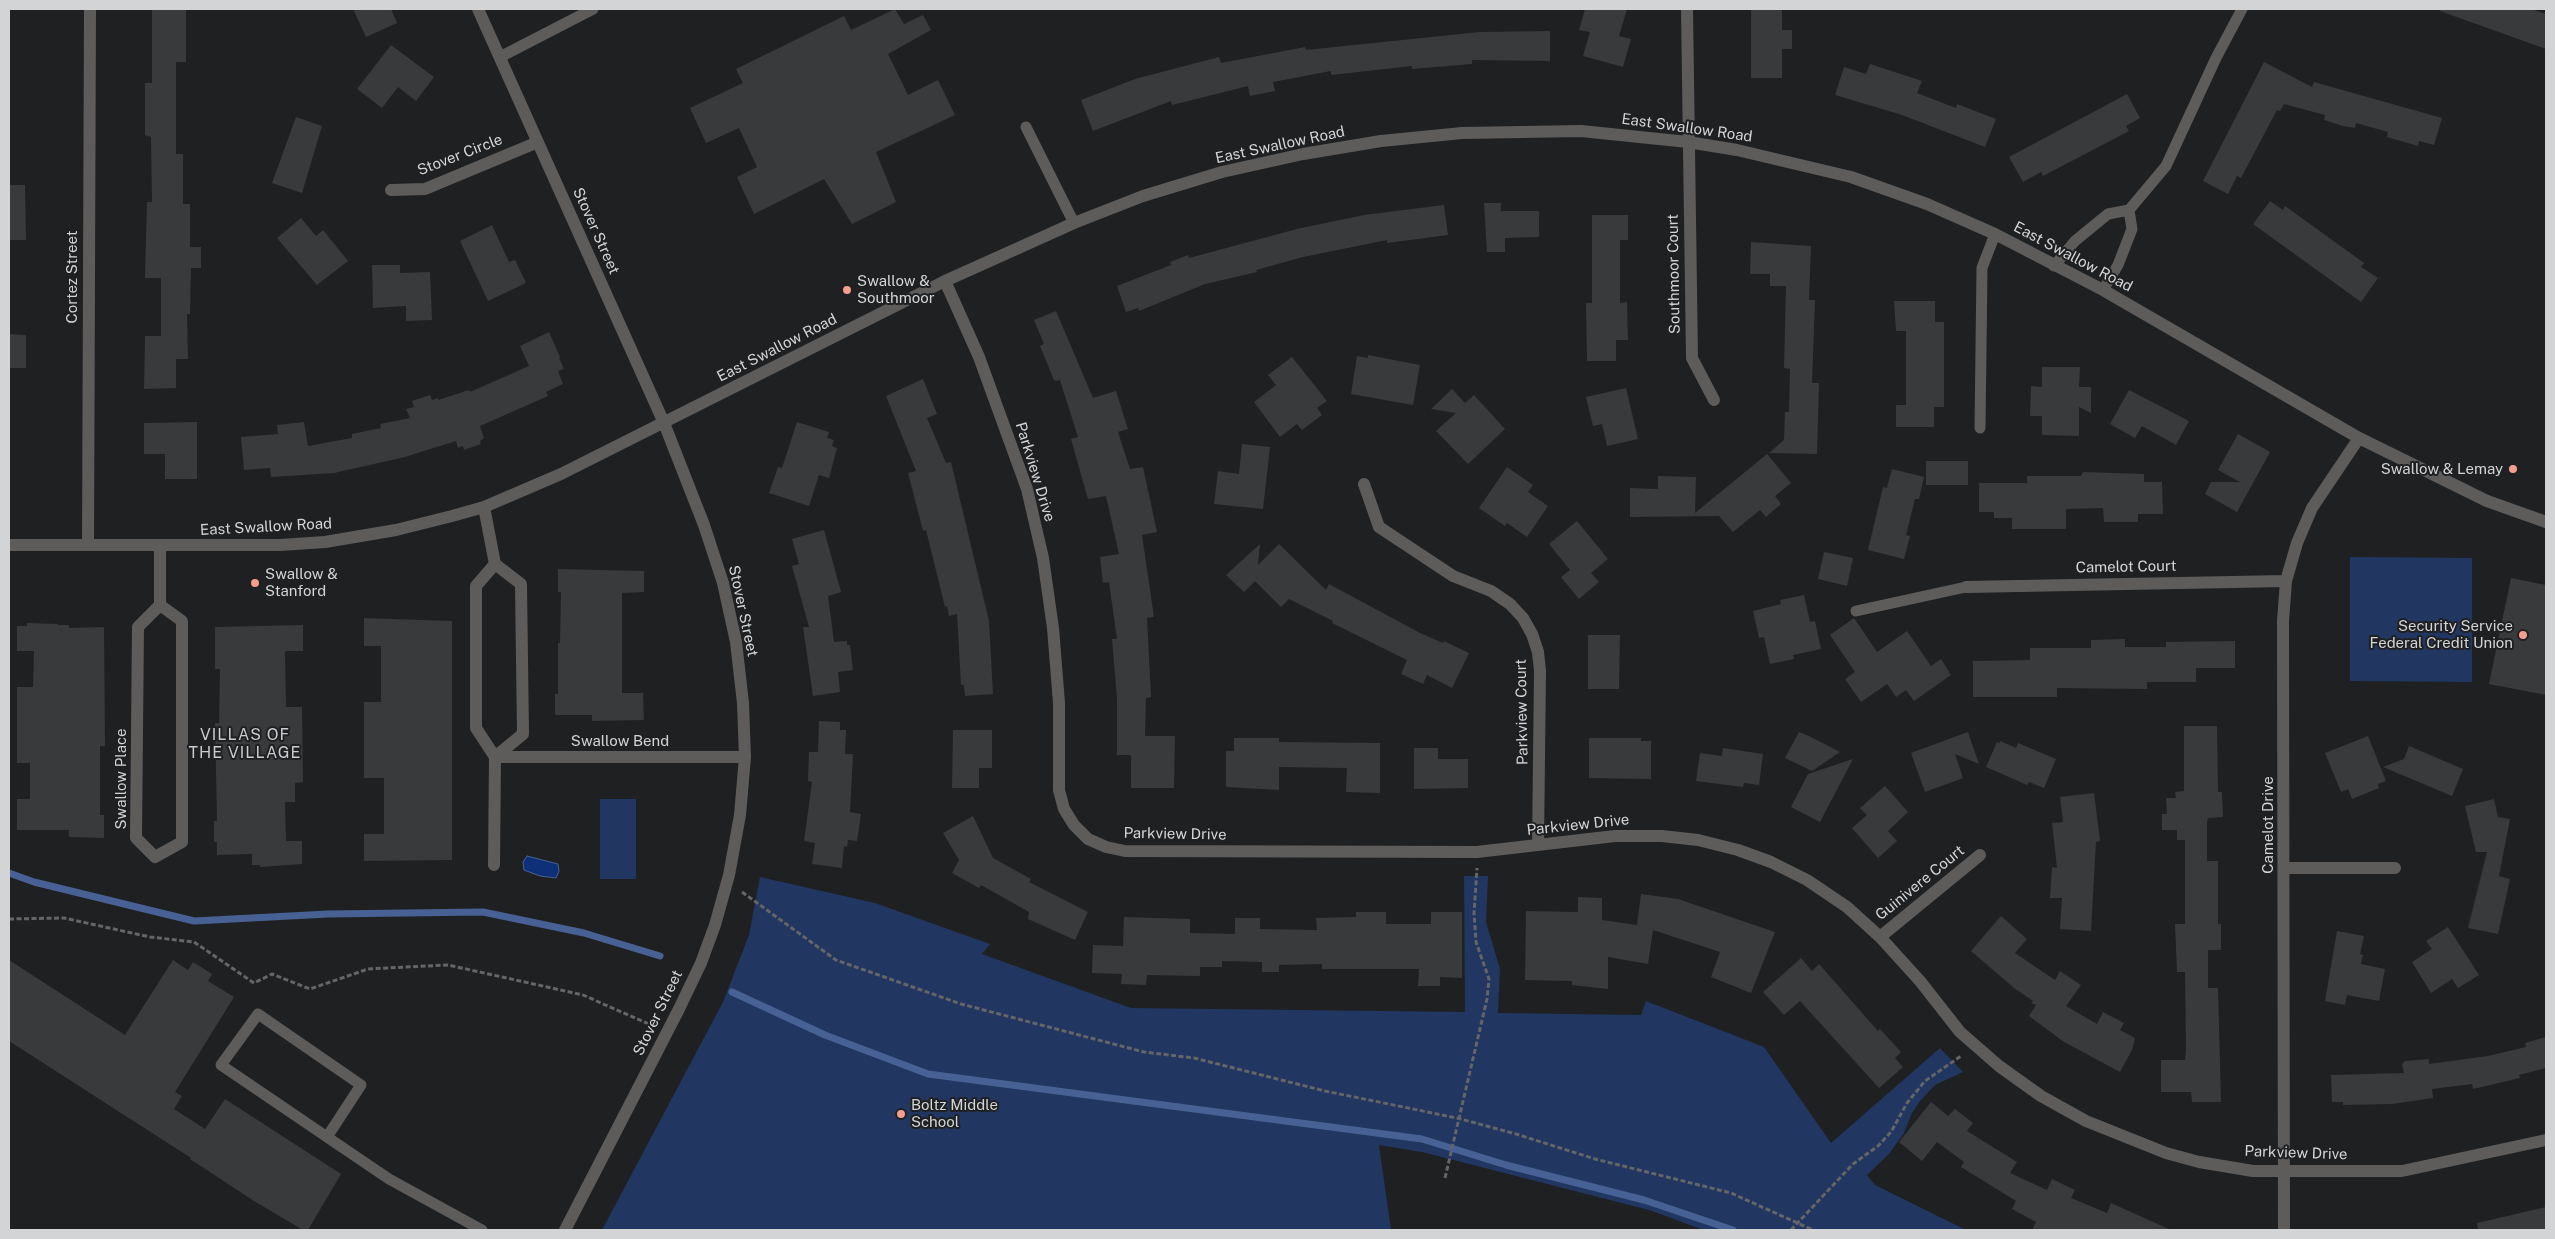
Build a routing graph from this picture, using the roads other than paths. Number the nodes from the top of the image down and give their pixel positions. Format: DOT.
graph roads {
  1 [pos="90,9"];
  2 [pos="478,9"];
  3 [pos="593,9"];
  4 [pos="1687,9"];
  5 [pos="2242,9"];
  6 [pos="500,57"];
  7 [pos="1026,127"];
  8 [pos="538,142"];
  9 [pos="1688,142"];
  10 [pos="391,190"];
  11 [pos="2129,210"];
  12 [pos="1074,223"];
  13 [pos="1995,234"];
  14 [pos="2054,266"];
  15 [pos="945,281"];
  16 [pos="2103,290"];
  17 [pos="1714,400"];
  18 [pos="664,423"];
  19 [pos="1980,428"];
  20 [pos="2359,438"];
  21 [pos="1364,484"];
  22 [pos="484,506"];
  23 [pos="2546,522"];
  24 [pos="9,545"];
  25 [pos="88,545"];
  26 [pos="160,546"];
  27 [pos="495,564"];
  28 [pos="2286,581"];
  29 [pos="1966,586"];
  30 [pos="160,605"];
  31 [pos="1856,611"];
  32 [pos="495,757"];
  33 [pos="745,757"];
  34 [pos="1538,845"];
  35 [pos="1980,855"];
  36 [pos="494,865"];
  37 [pos="2284,868"];
  38 [pos="2395,868"];
  39 [pos="1880,937"];
  40 [pos="327,1137"];
  41 [pos="2546,1140"];
  42 [pos="2285,1170"];
  43 [pos="482,1230"];
  44 [pos="565,1230"];
  45 [pos="2284,1230"];
  1 -- 25 [label="street, Cortez Street"];
  2 -- 6 [label="street, Stover Street"];
  3 -- 6 [label="lane"];
  4 -- 9 [label="street, Southmoor Court"];
  5 -- 11 [label="lane"];
  6 -- 8 [label="street, Stover Street"];
  7 -- 12 [label="lane"];
  8 -- 10 [label="street, Stover Circle"];
  8 -- 18 [label="street, Stover Street"];
  9 -- 12 [label="street, East Swallow Road"];
  9 -- 13 [label="street, East Swallow Road"];
  9 -- 17 [label="street, Southmoor Court"];
  11 -- 14 [label="lane"];
  11 -- 16 [label="lane"];
  12 -- 15 [label="street, East Swallow Road"];
  13 -- 14 [label="street, East Swallow Road"];
  13 -- 19 [label="lane"];
  14 -- 16 [label="street, East Swallow Road"];
  15 -- 18 [label="street, East Swallow Road"];
  15 -- 34 [label="street, Parkview Drive"];
  16 -- 20 [label="street, East Swallow Road"];
  18 -- 22 [label="street, East Swallow Road"];
  18 -- 33 [label="street, Stover Street"];
  20 -- 23 [label="street, East Swallow Road"];
  20 -- 28 [label="street, Camelot Drive"];
  21 -- 34 [label="street, Parkview Court"];
  22 -- 26 [label="street, East Swallow Road"];
  22 -- 27 [label="street"];
  24 -- 25 [label="street, East Swallow Road"];
  25 -- 26 [label="street, East Swallow Road"];
  26 -- 30 [label="street"];
  27 -- 32 [label="street"];
  27 -- 32 [label="street"];
  28 -- 29 [label="street, Camelot Court"];
  28 -- 37 [label="street, Camelot Drive"];
  29 -- 31 [label="lane"];
  30 -- 30 [label="street, Swallow Place"];
  32 -- 33 [label="street, Swallow Bend"];
  32 -- 36 [label="street"];
  33 -- 44 [label="street, Stover Street"];
  34 -- 39 [label="street, Parkview Drive"];
  35 -- 39 [label="street, Guinivere Court"];
  37 -- 38 [label="street"];
  37 -- 42 [label="street, Camelot Drive"];
  39 -- 42 [label="street, Parkview Drive"];
  40 -- 40 [label="lane"];
  40 -- 43 [label="lane"];
  41 -- 42 [label="street, Parkview Drive"];
  42 -- 45 [label="street, Camelot Drive"];
}
